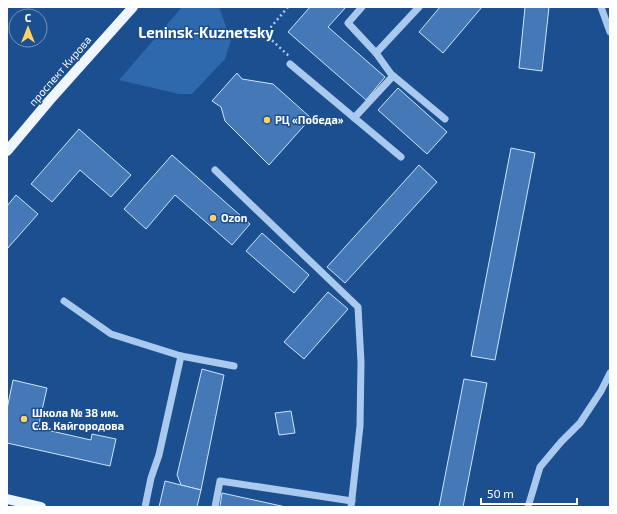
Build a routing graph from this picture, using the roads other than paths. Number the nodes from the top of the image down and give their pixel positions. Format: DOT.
graph roads {
  1 [pos="133,7"];
  2 [pos="362,7"];
  3 [pos="419,7"];
  4 [pos="601,7"];
  5 [pos="609,28"];
  6 [pos="376,53"];
  7 [pos="290,64"];
  8 [pos="393,76"];
  9 [pos="354,118"];
  10 [pos="445,119"];
  11 [pos="7,152"];
  12 [pos="401,156"];
  13 [pos="216,170"];
  14 [pos="64,301"];
  15 [pos="181,356"];
  16 [pos="234,366"];
  17 [pos="610,373"];
  18 [pos="7,499"];
  19 [pos="351,504"];
  20 [pos="41,507"];
  21 [pos="146,507"];
  22 [pos="215,507"];
  23 [pos="528,507"];
  1 -- 11 [label="main road, проспект Кирова"];
  2 -- 6 [label="street"];
  3 -- 6 [label="street"];
  4 -- 5 [label="street"];
  6 -- 8 [label="street"];
  7 -- 9 [label="street"];
  8 -- 9 [label="street"];
  8 -- 10 [label="street"];
  9 -- 12 [label="street"];
  13 -- 19 [label="street"];
  14 -- 15 [label="street"];
  15 -- 16 [label="street"];
  15 -- 21 [label="street"];
  17 -- 23 [label="street"];
  18 -- 20 [label="main road"];
  19 -- 22 [label="street"];
}
